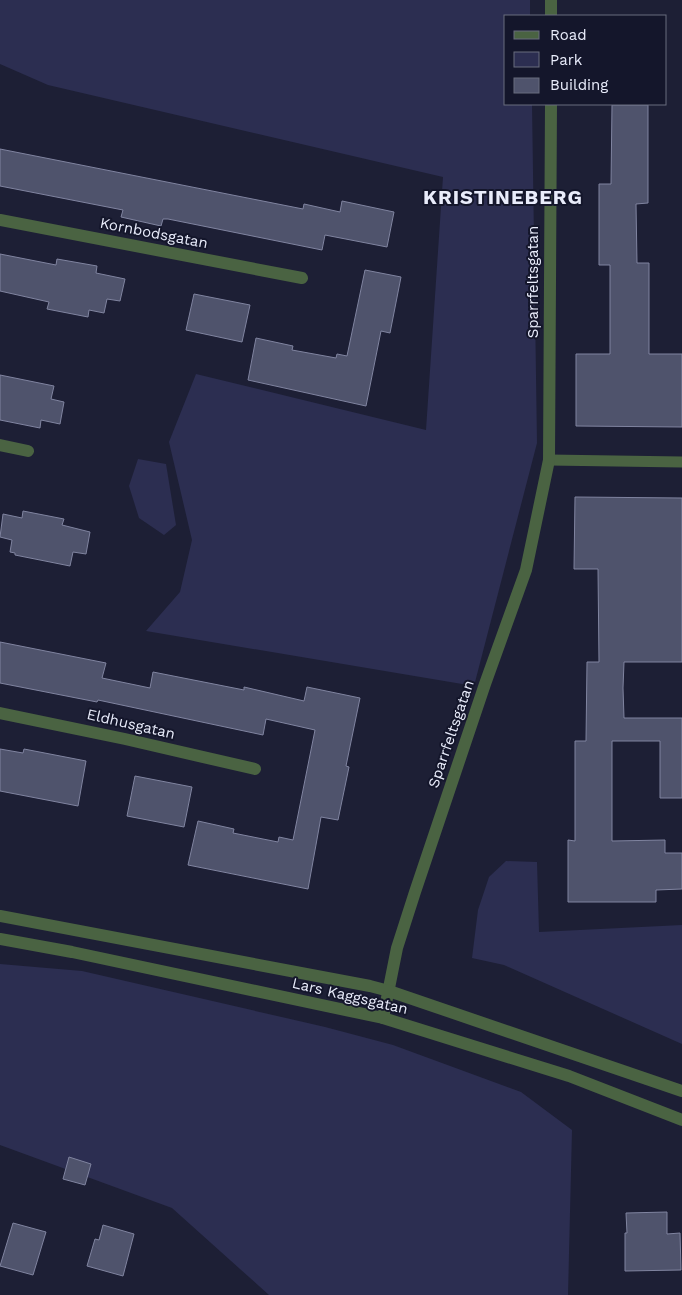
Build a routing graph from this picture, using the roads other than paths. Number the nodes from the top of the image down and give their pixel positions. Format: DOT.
graph roads {
  1 [pos="551,0"];
  2 [pos="551,15"];
  3 [pos="550,105"];
  4 [pos="0,220"];
  5 [pos="302,278"];
  6 [pos="0,445"];
  7 [pos="28,451"];
  8 [pos="548,460"];
  9 [pos="682,462"];
  10 [pos="0,713"];
  11 [pos="255,769"];
  12 [pos="0,916"];
  13 [pos="0,939"];
  14 [pos="389,991"];
  15 [pos="383,1018"];
  16 [pos="682,1091"];
  17 [pos="682,1120"];
  1 -- 2 [label="street"];
  3 -- 8 [label="street, Sparrfeltsgatan"];
  4 -- 5 [label="street, Kornbodsgatan"];
  6 -- 7 [label="street"];
  8 -- 9 [label="lane"];
  8 -- 14 [label="street, Sparrfeltsgatan"];
  10 -- 11 [label="street, Eldhusgatan"];
  12 -- 14 [label="street, Lars Kaggsgatan"];
  13 -- 15 [label="street, Lars Kaggsgatan"];
  14 -- 15 [label="street, Sparrfeltsgatan"];
  14 -- 16 [label="street, Lars Kaggsgatan"];
  15 -- 17 [label="street, Lars Kaggsgatan"];
}
